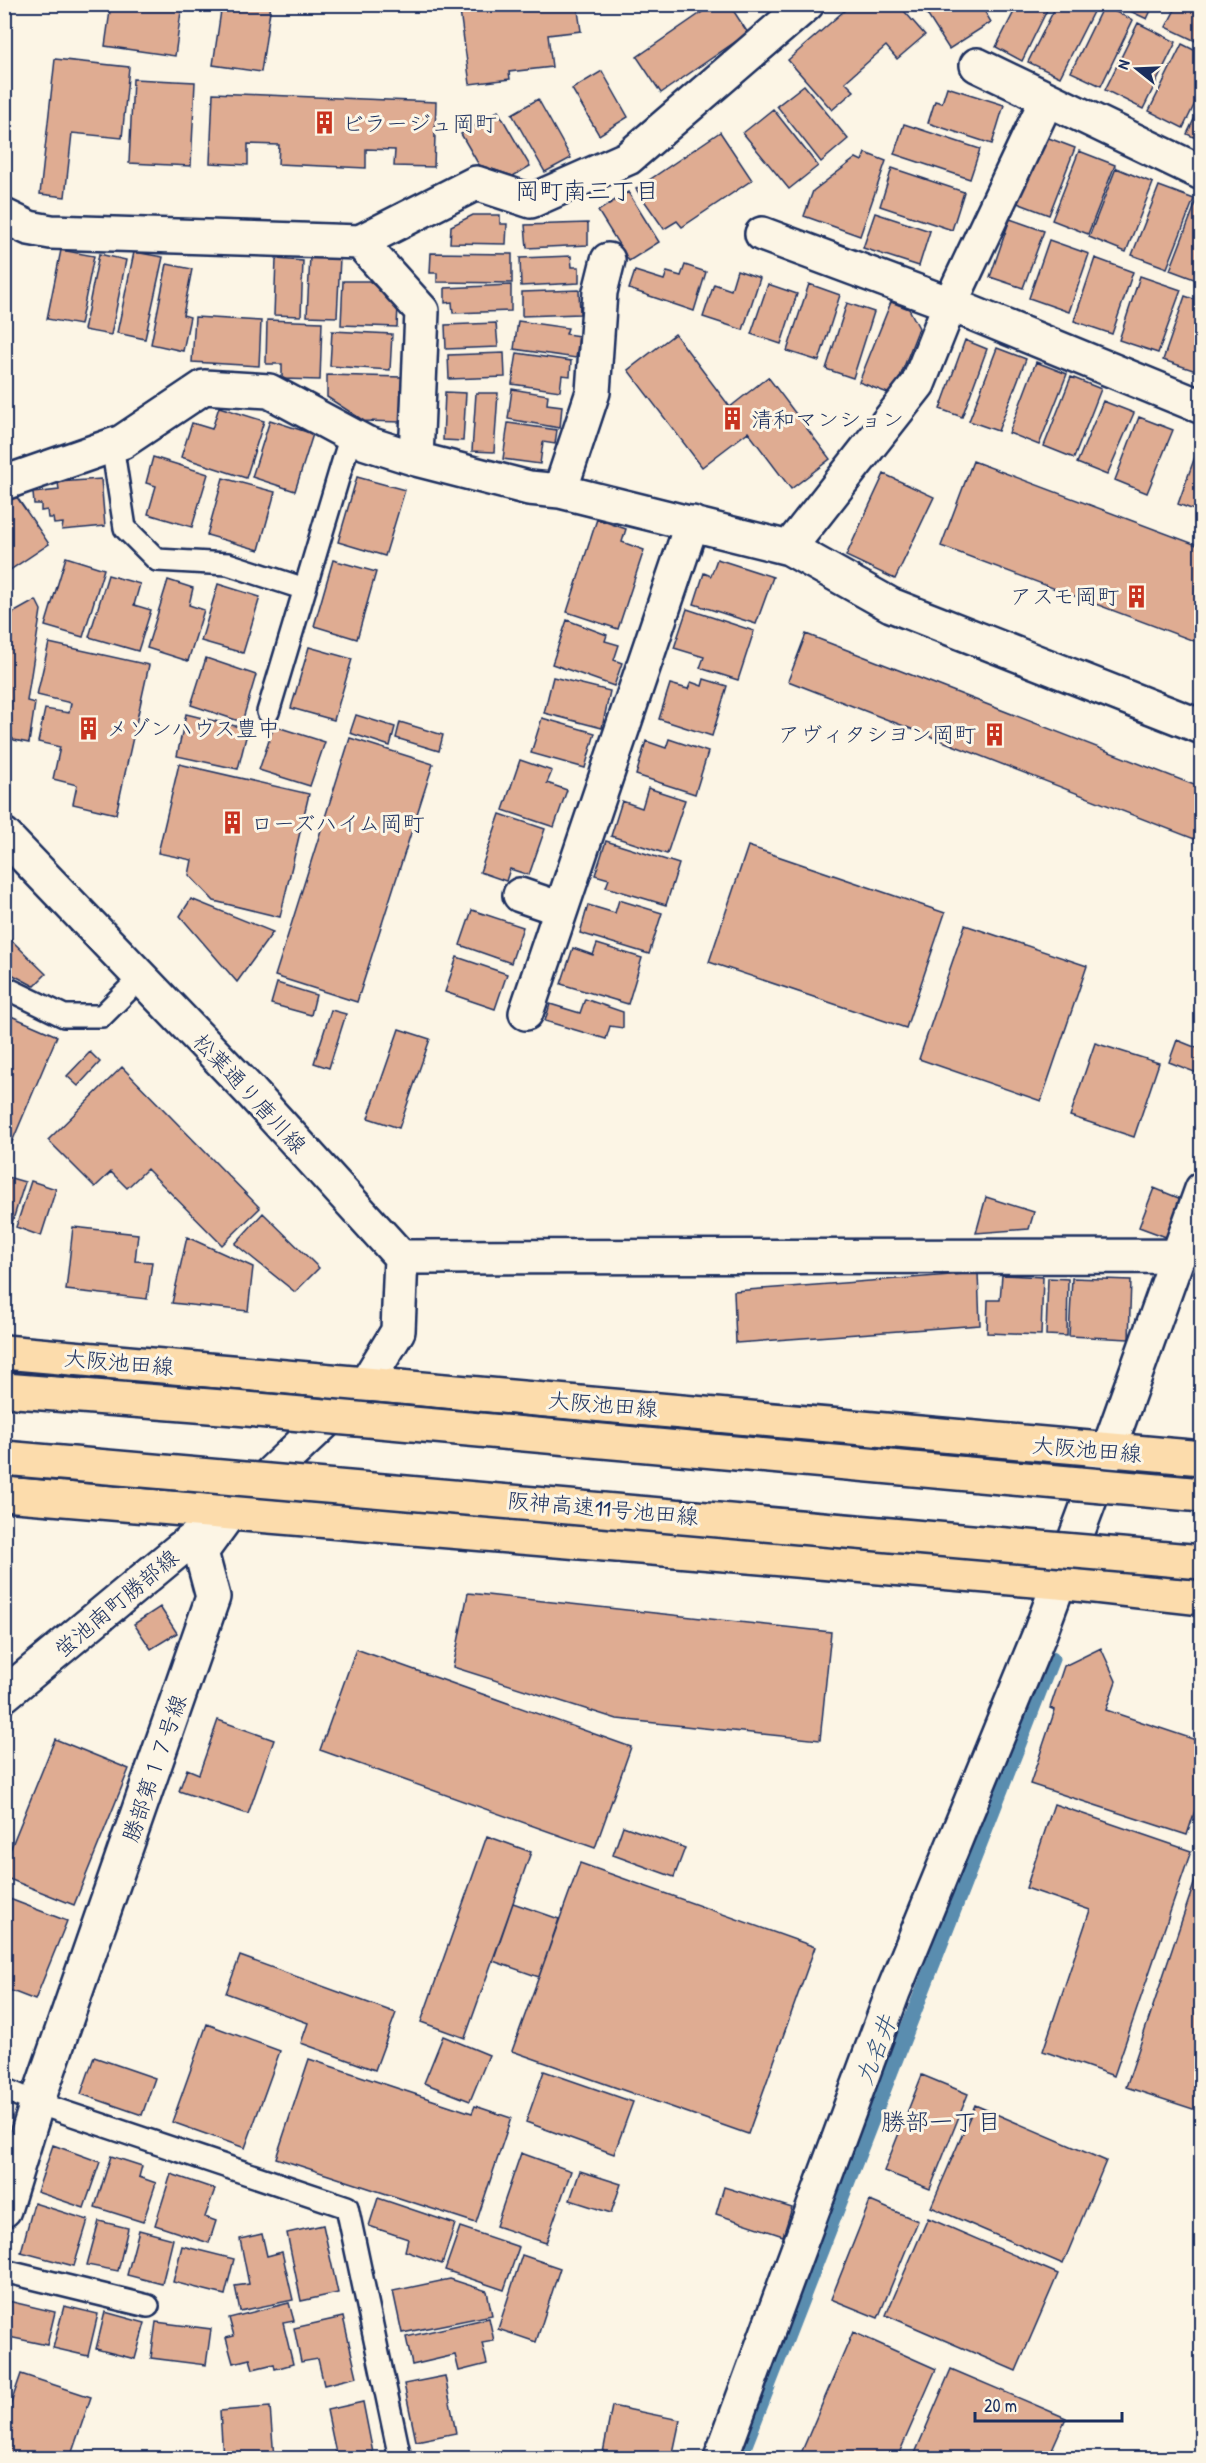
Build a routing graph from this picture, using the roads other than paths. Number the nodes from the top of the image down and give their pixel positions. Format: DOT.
graph roads {
  1 [pos="807,4"];
  2 [pos="977,65"];
  3 [pos="1047,99"];
  4 [pos="1202,173"];
  5 [pos="4,216"];
  6 [pos="762,234"];
  7 [pos="360,242"];
  8 [pos="608,260"];
  9 [pos="950,304"];
  10 [pos="1202,407"];
  11 [pos="351,435"];
  12 [pos="112,445"];
  13 [pos="416,459"];
  14 [pos="4,483"];
  15 [pos="560,491"];
  16 [pos="692,523"];
  17 [pos="789,548"];
  18 [pos="305,590"];
  19 [pos="268,712"];
  20 [pos="1202,727"];
  21 [pos="4,835"];
  22 [pos="520,896"];
  23 [pos="561,909"];
  24 [pos="141,977"];
  25 [pos="4,987"];
  26 [pos="526,1013"];
  27 [pos="1202,1189"];
  28 [pos="1179,1256"];
  29 [pos="401,1257"];
  30 [pos="4,1352"];
  31 [pos="367,1382"];
  32 [pos="4,1390"];
  33 [pos="1108,1451"];
  34 [pos="4,1458"];
  35 [pos="1202,1458"];
  36 [pos="4,1494"];
  37 [pos="1202,1495"];
  38 [pos="230,1512"];
  39 [pos="1202,1562"];
  40 [pos="1059,1582"];
  41 [pos="1202,1598"];
  42 [pos="4,1695"];
  43 [pos="4,2089"];
  44 [pos="37,2103"];
  45 [pos="4,2210"];
  46 [pos="4,2271"];
  47 [pos="148,2306"];
  48 [pos="400,2458"];
  49 [pos="721,2458"];
  1 -- 7 [label="street"];
  2 -- 3 [label="street"];
  3 -- 4 [label="street"];
  3 -- 9 [label="street"];
  5 -- 7 [label="street"];
  6 -- 9 [label="street"];
  7 -- 13 [label="street"];
  8 -- 15 [label="street"];
  9 -- 10 [label="street"];
  9 -- 17 [label="street"];
  11 -- 12 [label="street"];
  11 -- 13 [label="street"];
  11 -- 18 [label="lane"];
  12 -- 14 [label="street"];
  12 -- 18 [label="lane"];
  13 -- 15 [label="street"];
  15 -- 16 [label="street"];
  16 -- 17 [label="street"];
  16 -- 23 [label="street"];
  17 -- 20 [label="street"];
  18 -- 19 [label="lane"];
  21 -- 24 [label="street, 松葉通り唐川線"];
  22 -- 23 [label="street"];
  23 -- 26 [label="street"];
  24 -- 25 [label="lane"];
  24 -- 29 [label="street, 松葉通り唐川線"];
  27 -- 28 [label="street"];
  28 -- 29 [label="street"];
  28 -- 33 [label="street"];
  29 -- 31 [label="street"];
  30 -- 31 [label="main road, 大阪池田線"];
  31 -- 33 [label="main road, 大阪池田線"];
  31 -- 38 [label="street, 勝部第１７号線"];
  32 -- 37 [label="main road, bridge"];
  33 -- 35 [label="main road, 大阪池田線"];
  33 -- 40 [label="street"];
  34 -- 39 [label="main road, 阪神高速11号池田線, bridge"];
  36 -- 38 [label="main road"];
  38 -- 40 [label="main road"];
  38 -- 42 [label="street, 蛍池南町勝部線"];
  38 -- 44 [label="street, 勝部第１７号線"];
  40 -- 41 [label="main road"];
  40 -- 49 [label="street"];
  43 -- 44 [label="lane"];
  44 -- 45 [label="street, 勝部第１７号線"];
  44 -- 48 [label="lane"];
  46 -- 47 [label="lane"];
}
